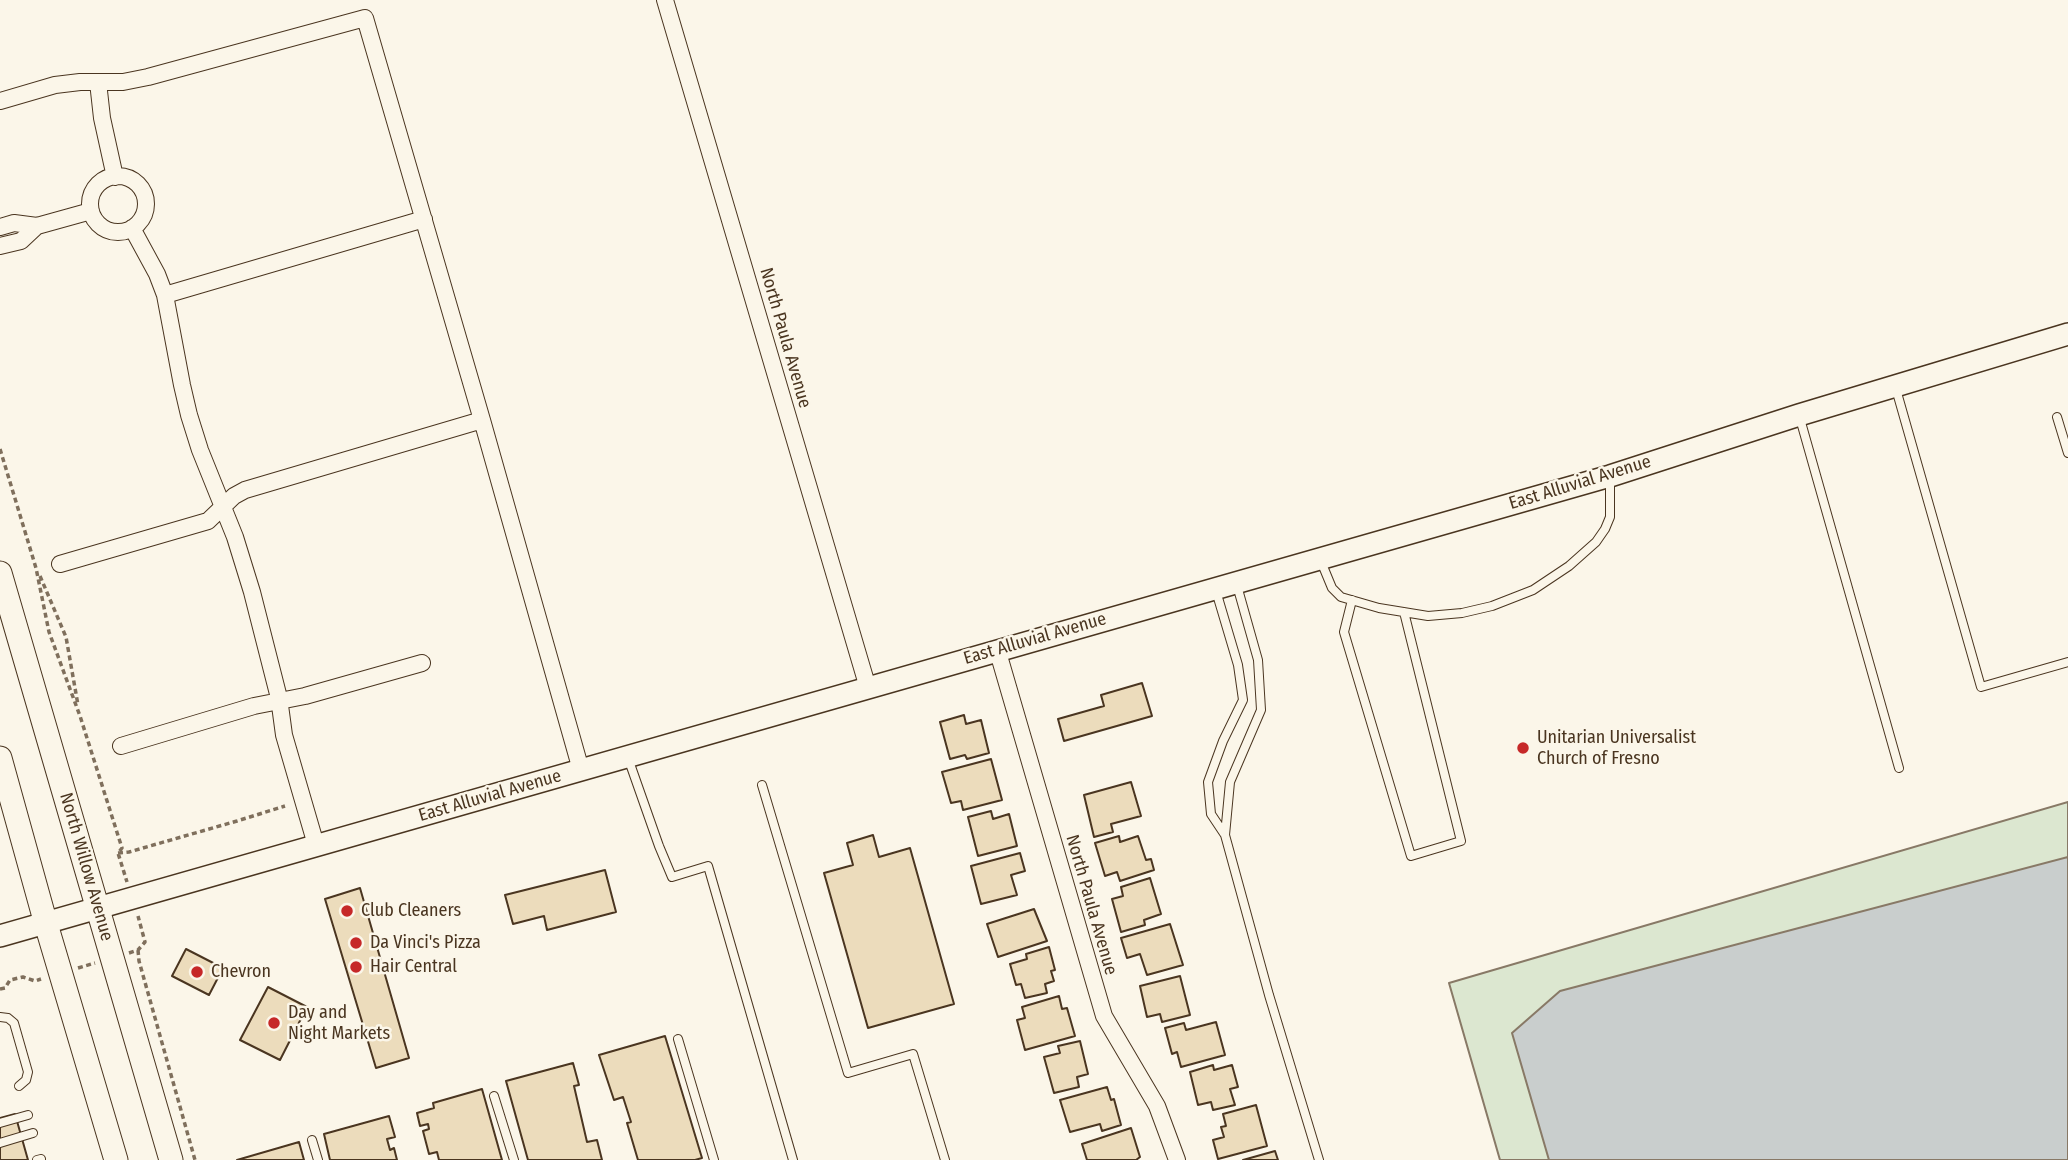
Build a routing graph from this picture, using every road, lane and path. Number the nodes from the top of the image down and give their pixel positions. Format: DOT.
graph roads {
  1 [pos="665,0"];
  2 [pos="98,82"];
  3 [pos="0,101"];
  4 [pos="115,177"];
  5 [pos="91,211"];
  6 [pos="424,219"];
  7 [pos="37,226"];
  8 [pos="0,228"];
  9 [pos="132,228"];
  10 [pos="0,246"];
  11 [pos="165,295"];
  12 [pos="2068,334"];
  13 [pos="1895,386"];
  14 [pos="1799,415"];
  15 [pos="2057,417"];
  16 [pos="482,420"];
  17 [pos="0,449"];
  18 [pos="2068,453"];
  19 [pos="1609,476"];
  20 [pos="223,508"];
  21 [pos="1320,559"];
  22 [pos="61,564"];
  23 [pos="36,568"];
  24 [pos="0,573"];
  25 [pos="1237,582"];
  26 [pos="1215,588"];
  27 [pos="1352,600"];
  28 [pos="1404,612"];
  29 [pos="997,649"];
  30 [pos="2068,662"];
  31 [pos="422,663"];
  32 [pos="868,688"];
  33 [pos="279,701"];
  34 [pos="80,716"];
  35 [pos="121,746"];
  36 [pos="628,757"];
  37 [pos="0,758"];
  38 [pos="1899,768"];
  39 [pos="581,770"];
  40 [pos="762,785"];
  41 [pos="285,806"];
  42 [pos="1225,835"];
  43 [pos="316,845"];
  44 [pos="98,909"];
  45 [pos="46,924"];
  46 [pos="0,936"];
  47 [pos="138,950"];
  48 [pos="23,977"];
  49 [pos="0,989"];
  50 [pos="0,1017"];
  51 [pos="678,1039"];
  52 [pos="19,1086"];
  53 [pos="494,1096"];
  54 [pos="28,1115"];
  55 [pos="0,1123"];
  56 [pos="33,1133"];
  57 [pos="312,1140"];
  58 [pos="0,1143"];
  59 [pos="116,1160"];
  60 [pos="171,1160"];
  61 [pos="195,1160"];
  62 [pos="318,1160"];
  63 [pos="513,1160"];
  64 [pos="714,1160"];
  65 [pos="793,1160"];
  66 [pos="944,1160"];
  67 [pos="1177,1160"];
  68 [pos="1319,1160"];
  1 -- 32 [label="street, North Paula Avenue"];
  2 -- 3 [label="street"];
  2 -- 4 [label="street"];
  2 -- 6 [label="street"];
  4 -- 5 [label="street"];
  4 -- 9 [label="street"];
  5 -- 7 [label="street"];
  5 -- 9 [label="street"];
  6 -- 11 [label="street"];
  6 -- 16 [label="street"];
  7 -- 8 [label="street"];
  7 -- 10 [label="street"];
  9 -- 11 [label="street"];
  11 -- 20 [label="street"];
  12 -- 13 [label="street, East Alluvial Avenue"];
  13 -- 14 [label="street, East Alluvial Avenue"];
  13 -- 30 [label="lane"];
  14 -- 19 [label="street, East Alluvial Avenue"];
  14 -- 38 [label="lane"];
  15 -- 18 [label="lane"];
  16 -- 20 [label="street"];
  16 -- 39 [label="street"];
  17 -- 23 [label="path"];
  19 -- 21 [label="street, East Alluvial Avenue"];
  19 -- 28 [label="lane"];
  20 -- 22 [label="street"];
  20 -- 33 [label="street"];
  21 -- 25 [label="street, East Alluvial Avenue"];
  21 -- 27 [label="lane"];
  23 -- 34 [label="path"];
  23 -- 34 [label="path"];
  24 -- 44 [label="main road, North Willow Avenue"];
  25 -- 26 [label="street, East Alluvial Avenue"];
  25 -- 42 [label="lane"];
  26 -- 29 [label="street, East Alluvial Avenue"];
  26 -- 42 [label="lane"];
  27 -- 28 [label="lane"];
  27 -- 28 [label="lane"];
  29 -- 32 [label="street, East Alluvial Avenue"];
  29 -- 67 [label="street, North Paula Avenue"];
  31 -- 33 [label="street"];
  32 -- 36 [label="street, East Alluvial Avenue"];
  33 -- 35 [label="street"];
  33 -- 43 [label="street"];
  34 -- 41 [label="path"];
  36 -- 39 [label="street, East Alluvial Avenue"];
  36 -- 65 [label="lane"];
  37 -- 45 [label="main road"];
  39 -- 43 [label="street, East Alluvial Avenue"];
  40 -- 66 [label="lane"];
  42 -- 68 [label="lane"];
  43 -- 44 [label="street, East Alluvial Avenue"];
  44 -- 45 [label="street, East Alluvial Avenue"];
  44 -- 60 [label="main road, North Willow Avenue"];
  45 -- 46 [label="street, East Alluvial Avenue"];
  45 -- 59 [label="main road"];
  47 -- 61 [label="path"];
  48 -- 49 [label="path"];
  50 -- 52 [label="lane"];
  51 -- 64 [label="lane"];
  53 -- 63 [label="lane"];
  54 -- 55 [label="lane"];
  56 -- 58 [label="lane"];
  57 -- 62 [label="lane"];
}
